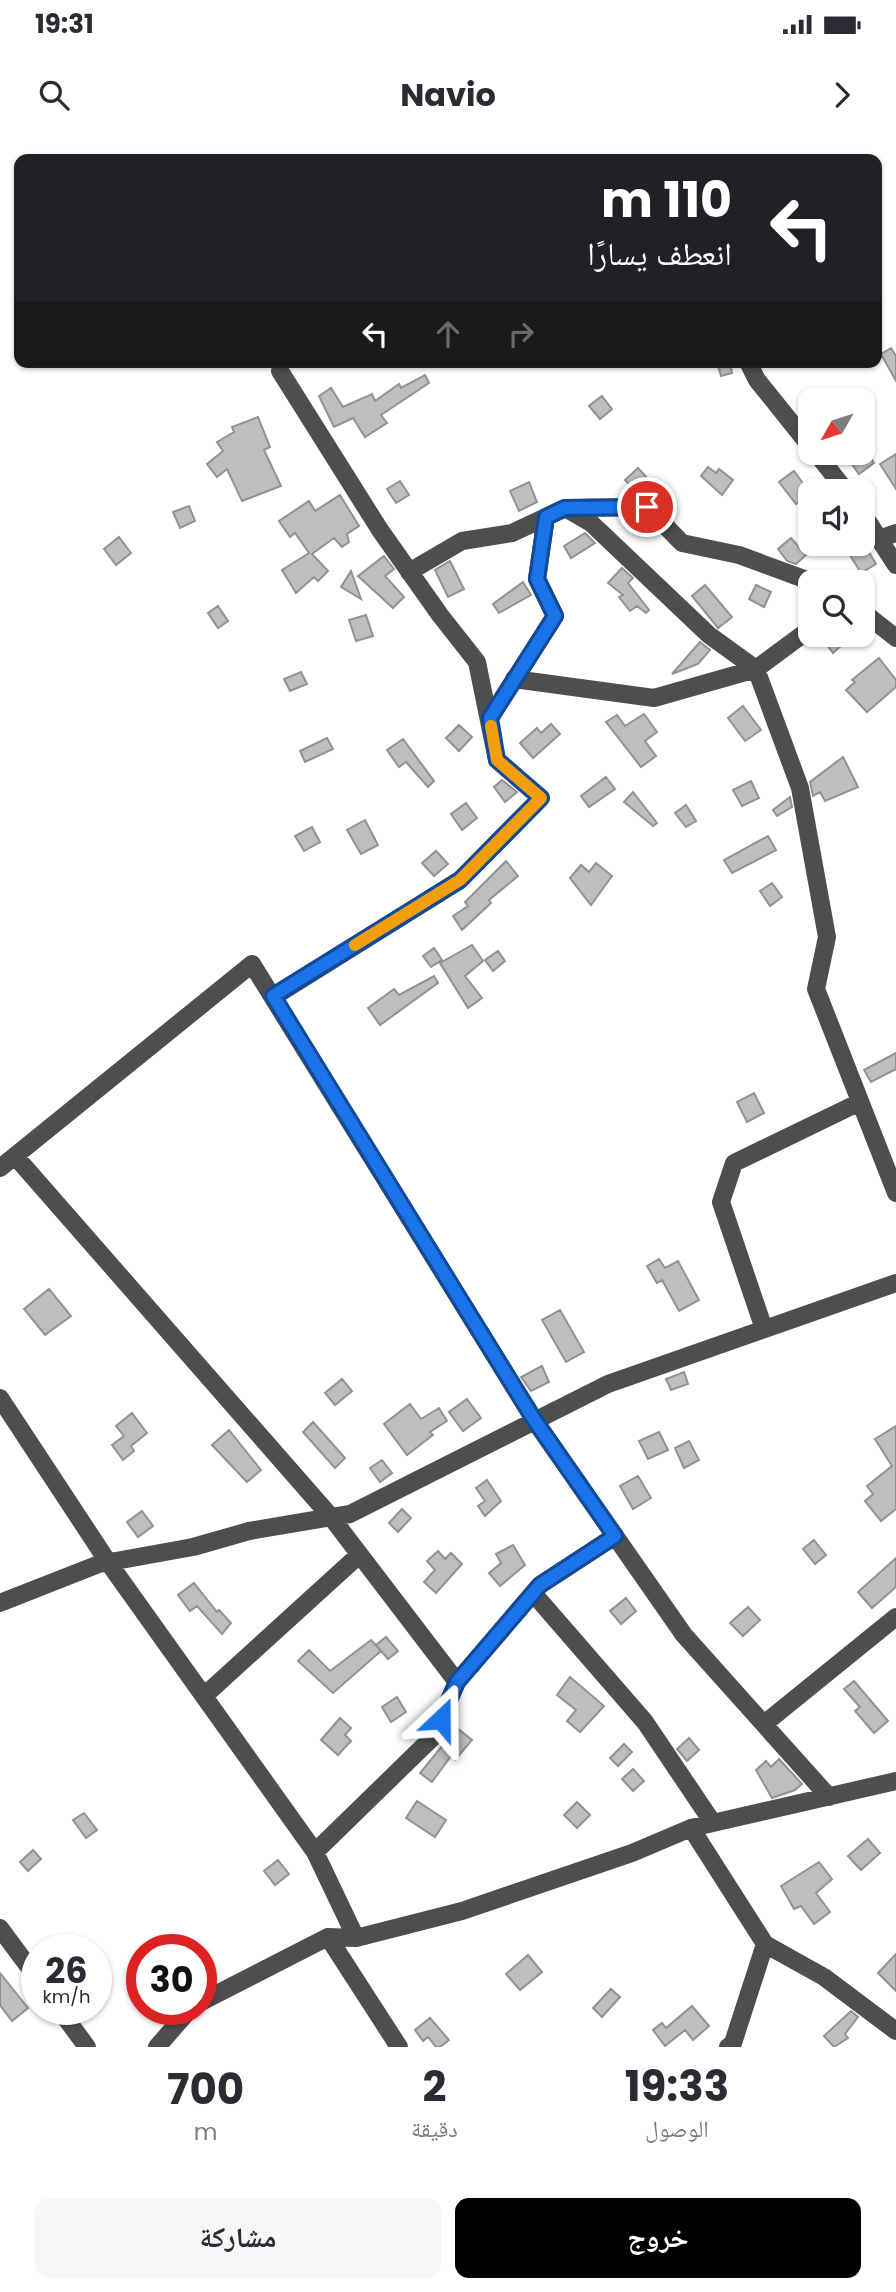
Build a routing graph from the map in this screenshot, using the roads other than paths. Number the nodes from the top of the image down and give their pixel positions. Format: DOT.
graph roads {
  1 [pos="751,368"];
  2 [pos="280,371"];
  3 [pos="798,431"];
  4 [pos="565,508"];
  5 [pos="546,517"];
  6 [pos="888,536"];
  7 [pos="896,565"];
  8 [pos="409,572"];
  9 [pos="798,577"];
  10 [pos="875,621"];
  11 [pos="798,638"];
  12 [pos="896,638"];
  13 [pos="755,669"];
  14 [pos="514,679"];
  15 [pos="490,718"];
  16 [pos="273,996"];
  17 [pos="860,1102"];
  18 [pos="15,1156"];
  19 [pos="0,1168"];
  20 [pos="896,1193"];
  21 [pos="896,1283"];
  22 [pos="764,1329"];
  23 [pos="0,1398"];
  24 [pos="535,1421"];
  25 [pos="331,1517"];
  26 [pos="615,1536"];
  27 [pos="359,1555"];
  28 [pos="108,1562"];
  29 [pos="533,1593"];
  30 [pos="0,1603"];
  31 [pos="896,1617"];
  32 [pos="457,1682"];
  33 [pos="204,1696"];
  34 [pos="764,1724"];
  35 [pos="896,1780"];
  36 [pos="829,1797"];
  37 [pos="713,1823"];
  38 [pos="691,1828"];
  39 [pos="315,1852"];
  40 [pos="0,1928"];
  41 [pos="328,1937"];
  42 [pos="356,1938"];
  43 [pos="765,1944"];
  44 [pos="21,1956"];
  45 [pos="217,1994"];
  46 [pos="71,2025"];
  47 [pos="176,2025"];
  48 [pos="896,2031"];
  49 [pos="87,2047"];
  50 [pos="157,2047"];
  51 [pos="399,2047"];
  52 [pos="729,2047"];
  1 -- 3 [label="street"];
  2 -- 8 [label="street"];
  4 -- 5 [label="street"];
  4 -- 9 [label="street"];
  4 -- 13 [label="street"];
  5 -- 8 [label="street"];
  5 -- 14 [label="street"];
  6 -- 7 [label="street"];
  8 -- 15 [label="street"];
  10 -- 12 [label="street"];
  11 -- 13 [label="street"];
  13 -- 14 [label="street"];
  13 -- 17 [label="street"];
  14 -- 15 [label="street"];
  15 -- 16 [label="street"];
  16 -- 18 [label="street"];
  16 -- 24 [label="street"];
  17 -- 20 [label="street"];
  17 -- 22 [label="street"];
  18 -- 19 [label="street"];
  18 -- 25 [label="street"];
  21 -- 22 [label="street"];
  22 -- 24 [label="street"];
  23 -- 28 [label="street"];
  24 -- 25 [label="street"];
  24 -- 26 [label="street"];
  25 -- 27 [label="street"];
  25 -- 28 [label="street"];
  26 -- 29 [label="street"];
  26 -- 34 [label="street"];
  27 -- 32 [label="street"];
  27 -- 33 [label="street"];
  28 -- 30 [label="street"];
  28 -- 33 [label="street"];
  29 -- 32 [label="street"];
  29 -- 37 [label="street"];
  31 -- 34 [label="street"];
  32 -- 39 [label="street"];
  33 -- 39 [label="street"];
  34 -- 36 [label="street"];
  35 -- 36 [label="street"];
  36 -- 37 [label="street"];
  37 -- 38 [label="street"];
  38 -- 42 [label="street"];
  38 -- 43 [label="street"];
  39 -- 42 [label="street"];
  40 -- 44 [label="street"];
  41 -- 42 [label="street"];
  41 -- 45 [label="street"];
  41 -- 51 [label="street"];
  43 -- 48 [label="street"];
  43 -- 52 [label="street"];
  46 -- 49 [label="street"];
  47 -- 50 [label="street"];
}
